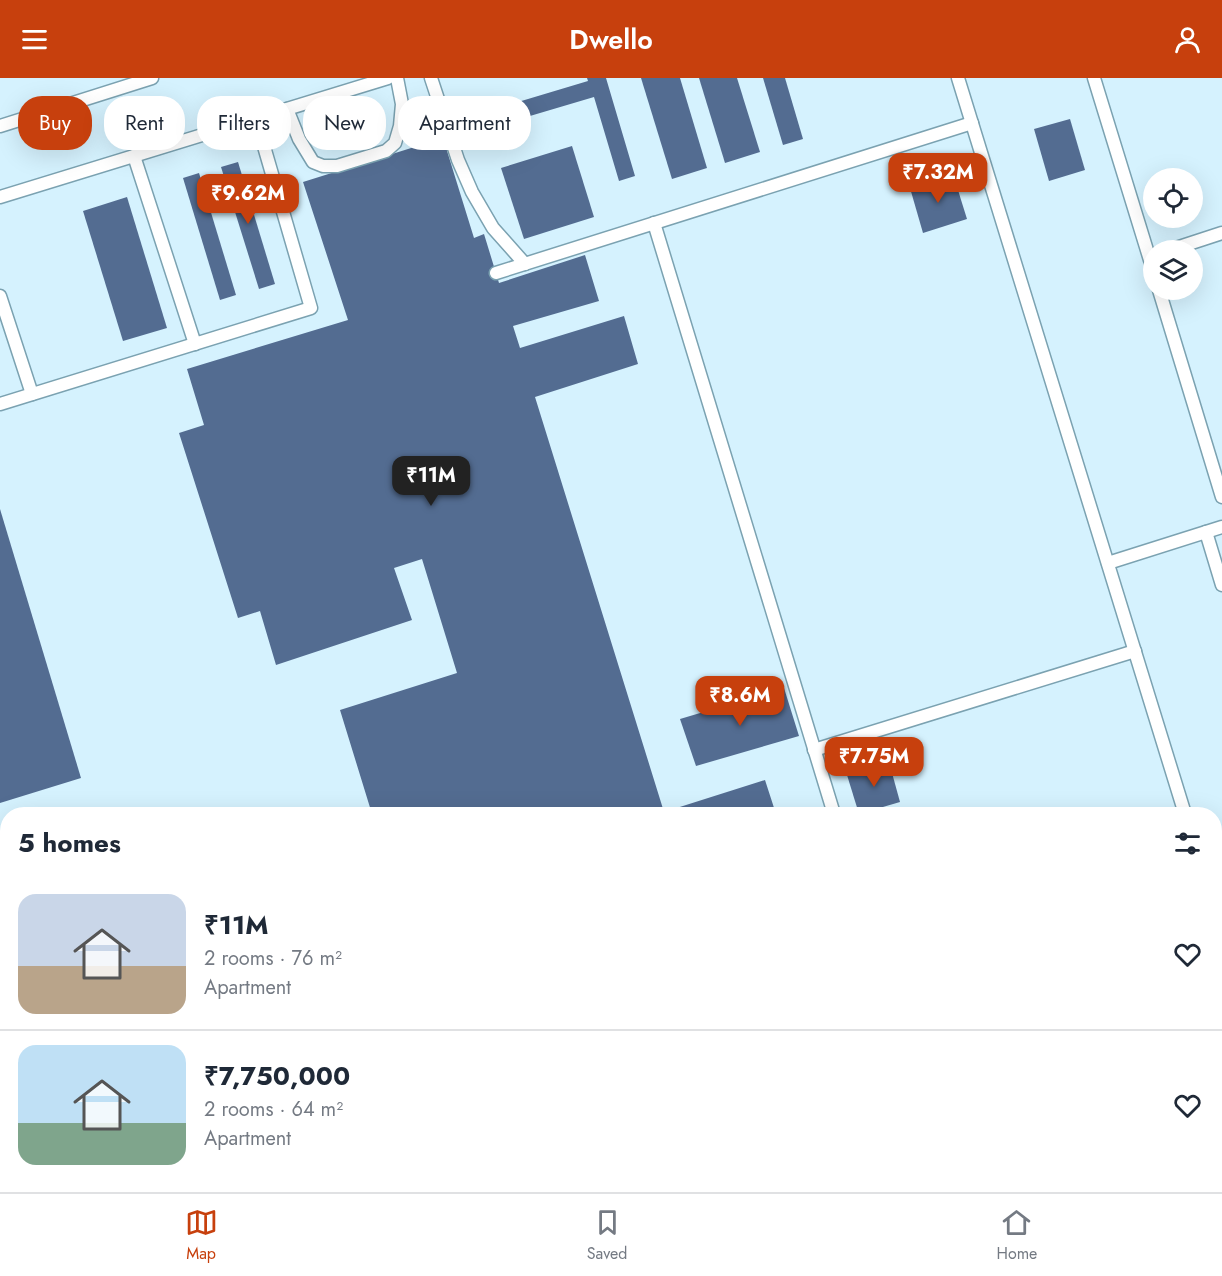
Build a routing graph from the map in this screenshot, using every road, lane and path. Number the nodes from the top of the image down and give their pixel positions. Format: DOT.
graph roads {
  1 [pos="152,78"];
  2 [pos="388,78"];
  3 [pos="397,78"];
  4 [pos="431,78"];
  5 [pos="958,78"];
  6 [pos="1094,78"];
  7 [pos="291,108"];
  8 [pos="291,119"];
  9 [pos="972,123"];
  10 [pos="0,126"];
  11 [pos="197,137"];
  12 [pos="265,150"];
  13 [pos="134,156"];
  14 [pos="0,197"];
  15 [pos="654,223"];
  16 [pos="1222,233"];
  17 [pos="1146,240"];
  18 [pos="1201,240"];
  19 [pos="525,264"];
  20 [pos="496,273"];
  21 [pos="0,299"];
  22 [pos="1162,300"];
  23 [pos="195,344"];
  24 [pos="32,394"];
  25 [pos="0,404"];
  26 [pos="1222,497"];
  27 [pos="1222,527"];
  28 [pos="1206,532"];
  29 [pos="1107,564"];
  30 [pos="1222,585"];
  31 [pos="1135,651"];
  32 [pos="814,750"];
  33 [pos="832,807"];
  34 [pos="1183,807"];
  1 -- 10 [label="lane"];
  2 -- 7 [label="lane"];
  3 -- 8 [label="lane"];
  4 -- 19 [label="lane"];
  5 -- 9 [label="lane"];
  6 -- 17 [label="lane"];
  9 -- 15 [label="lane"];
  9 -- 29 [label="lane"];
  11 -- 13 [label="lane"];
  12 -- 23 [label="lane"];
  13 -- 14 [label="lane"];
  13 -- 23 [label="lane"];
  15 -- 19 [label="lane"];
  15 -- 32 [label="lane"];
  16 -- 18 [label="lane"];
  19 -- 20 [label="lane"];
  21 -- 24 [label="lane"];
  22 -- 26 [label="lane"];
  23 -- 24 [label="lane"];
  24 -- 25 [label="lane"];
  27 -- 28 [label="lane"];
  28 -- 29 [label="lane"];
  28 -- 30 [label="lane"];
  29 -- 31 [label="lane"];
  31 -- 32 [label="lane"];
  31 -- 34 [label="lane"];
  32 -- 33 [label="lane"];
}
